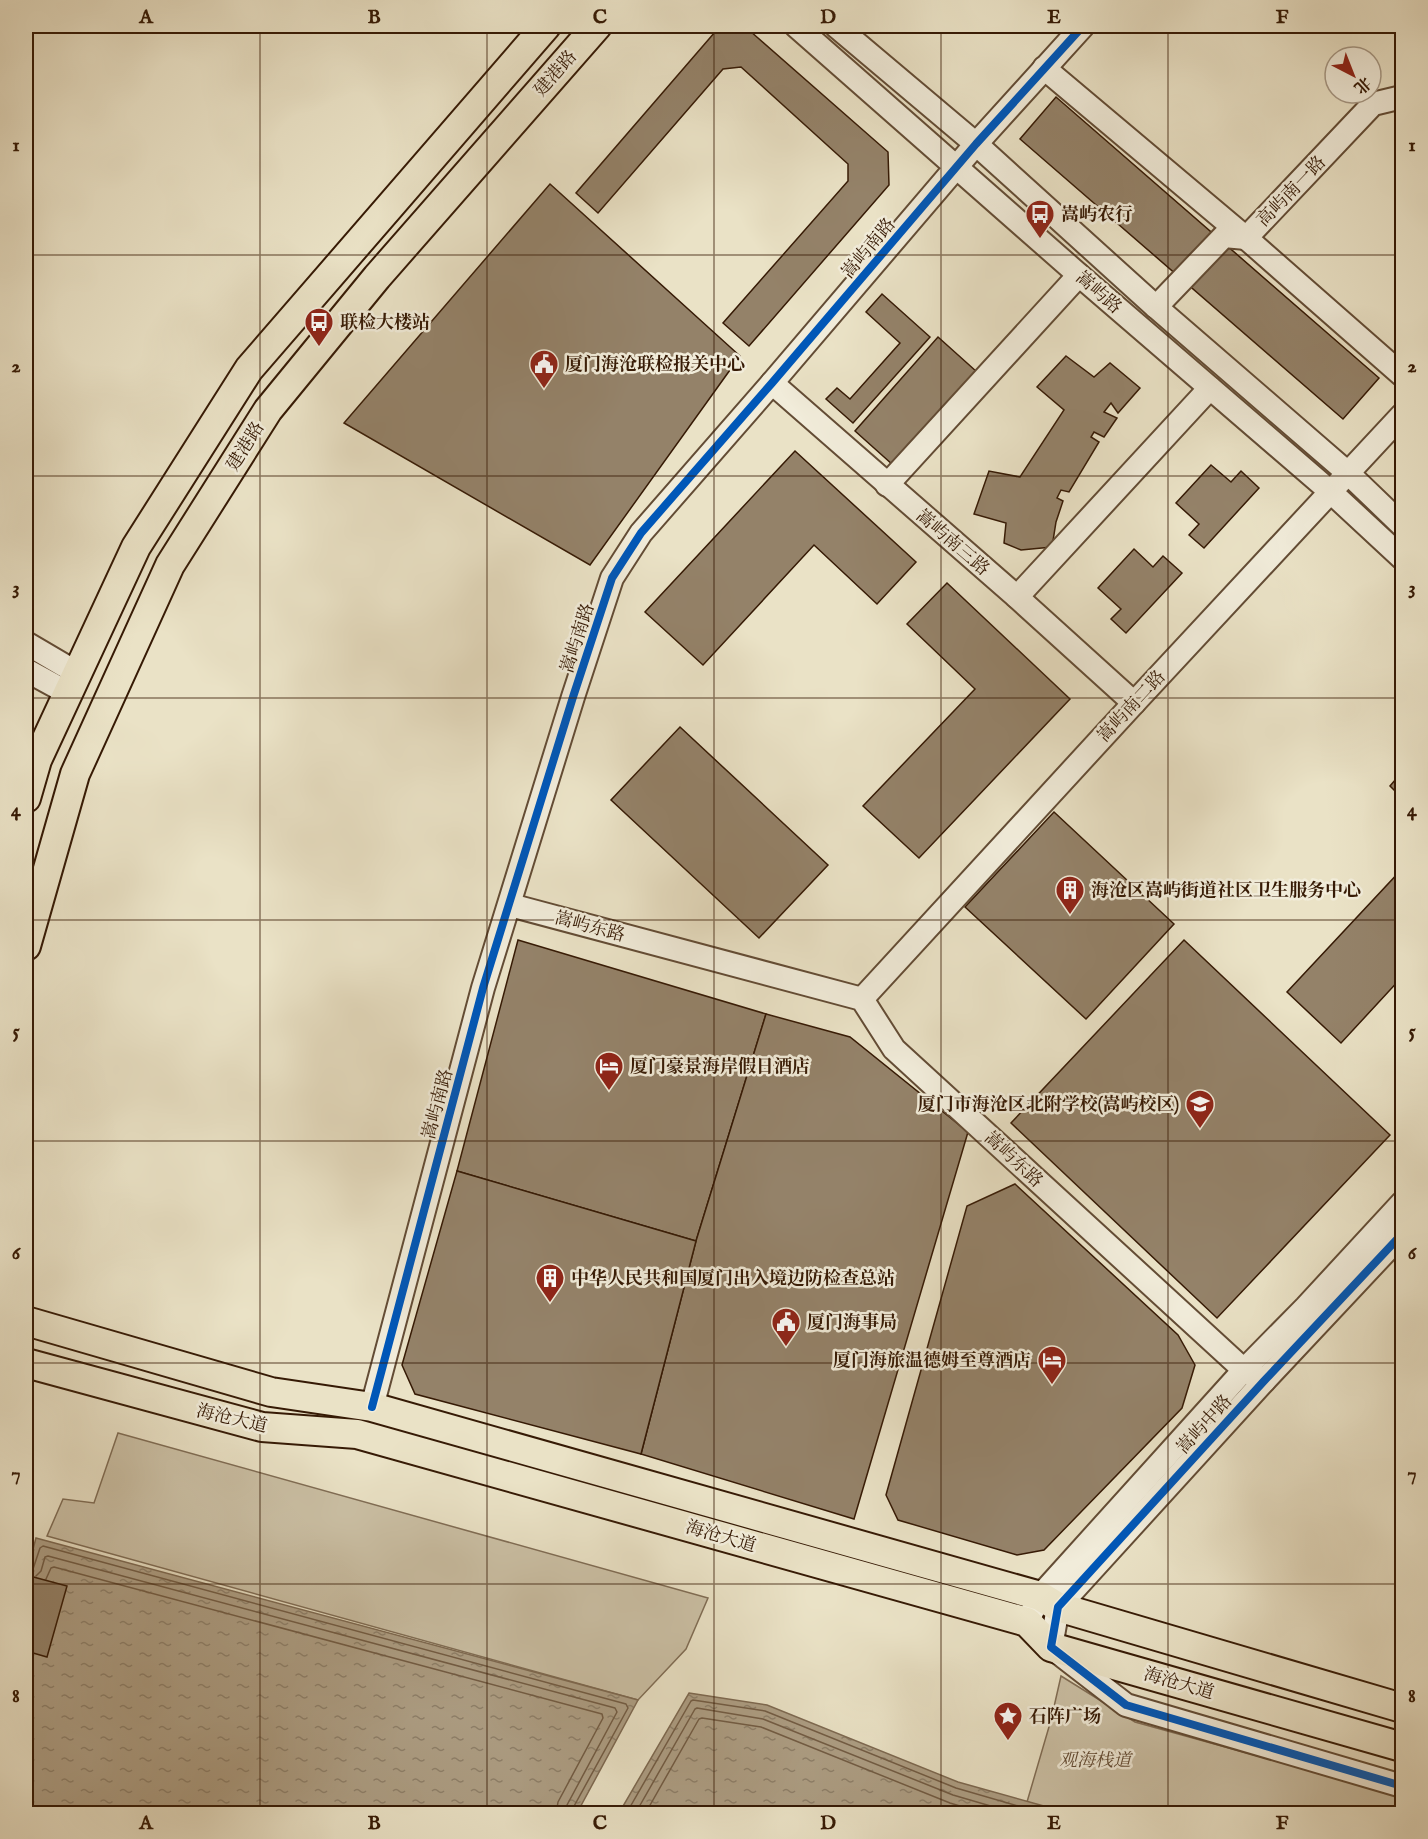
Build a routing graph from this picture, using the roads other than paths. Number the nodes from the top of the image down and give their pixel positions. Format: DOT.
graph roads {
  1 [pos="546,26"];
  2 [pos="597,26"];
  3 [pos="796,26"];
  4 [pos="836,26"];
  5 [pos="1083,26"];
  6 [pos="1044,68"];
  7 [pos="1402,97"];
  8 [pos="976,144"];
  9 [pos="957,166"];
  10 [pos="1246,238"];
  11 [pos="1079,275"];
  12 [pos="1156,307"];
  13 [pos="1402,375"];
  14 [pos="772,383"];
  15 [pos="1210,388"];
  16 [pos="1402,415"];
  17 [pos="1349,474"];
  18 [pos="887,485"];
  19 [pos="1332,493"];
  20 [pos="1402,525"];
  21 [pos="1402,558"];
  22 [pos="1017,597"];
  23 [pos="26,643"];
  24 [pos="26,670"];
  25 [pos="73,683"];
  26 [pos="1134,703"];
  27 [pos="26,798"];
  28 [pos="510,905"];
  29 [pos="26,946"];
  30 [pos="862,999"];
  31 [pos="1402,1203"];
  32 [pos="1402,1234"];
  33 [pos="26,1321"];
  34 [pos="26,1363"];
  35 [pos="1244,1370"];
  36 [pos="1264,1381"];
  37 [pos="372,1407"];
  38 [pos="1049,1602"];
  39 [pos="1028,1622"];
  40 [pos="1051,1647"];
  41 [pos="1402,1708"];
  42 [pos="1402,1747"];
  43 [pos="1402,1786"];
  1 -- 25 [label="main road, 建港路"];
  2 -- 29 [label="main road, 建港路"];
  3 -- 9 [label="street, 嵩屿路"];
  4 -- 8 [label="street, 嵩屿路"];
  5 -- 6 [label="street, 嵩屿南路"];
  6 -- 8 [label="street, 嵩屿南路"];
  6 -- 10 [label="street"];
  7 -- 10 [label="street, 高屿南一路"];
  8 -- 9 [label="street, 嵩屿南路"];
  8 -- 12 [label="street, 嵩屿路"];
  9 -- 11 [label="street, 嵩屿路"];
  9 -- 14 [label="street, 嵩屿南路"];
  10 -- 12 [label="street, 高屿南一路"];
  10 -- 13 [label="street"];
  11 -- 15 [label="street, 嵩屿路"];
  11 -- 18 [label="street"];
  12 -- 17 [label="street, 嵩屿路"];
  14 -- 18 [label="street, 嵩屿南三路"];
  14 -- 28 [label="street, 嵩屿南路"];
  15 -- 19 [label="street, 嵩屿路"];
  15 -- 22 [label="street"];
  16 -- 17 [label="street, 嵩屿南二路"];
  17 -- 19 [label="street, 嵩屿南二路"];
  17 -- 20 [label="street, 嵩屿路"];
  18 -- 22 [label="street, 嵩屿南三路"];
  19 -- 21 [label="street, 嵩屿路"];
  19 -- 26 [label="street, 嵩屿南二路"];
  22 -- 26 [label="street, 嵩屿南三路"];
  23 -- 25 [label="street"];
  24 -- 25 [label="street"];
  25 -- 27 [label="main road, 建港路"];
  26 -- 30 [label="street, 嵩屿南二路"];
  28 -- 30 [label="street, 嵩屿东路"];
  28 -- 37 [label="street, 嵩屿南路"];
  30 -- 35 [label="street, 嵩屿东路"];
  31 -- 35 [label="street, 嵩屿中路"];
  32 -- 36 [label="street, 嵩屿中路"];
  33 -- 37 [label="main road, 海沧大道"];
  34 -- 39 [label="main road, 海沧大道"];
  35 -- 36 [label="street, 嵩屿东路"];
  35 -- 38 [label="street, 嵩屿中路"];
  36 -- 38 [label="street, 嵩屿中路"];
  37 -- 38 [label="main road, 海沧大道"];
  38 -- 39 [label="street, 嵩屿中路"];
  38 -- 40 [label="street"];
  38 -- 41 [label="main road, 海沧大道"];
  39 -- 40 [label="main road"];
  40 -- 42 [label="main road, 海沧大道"];
  40 -- 43 [label="street"];
}
